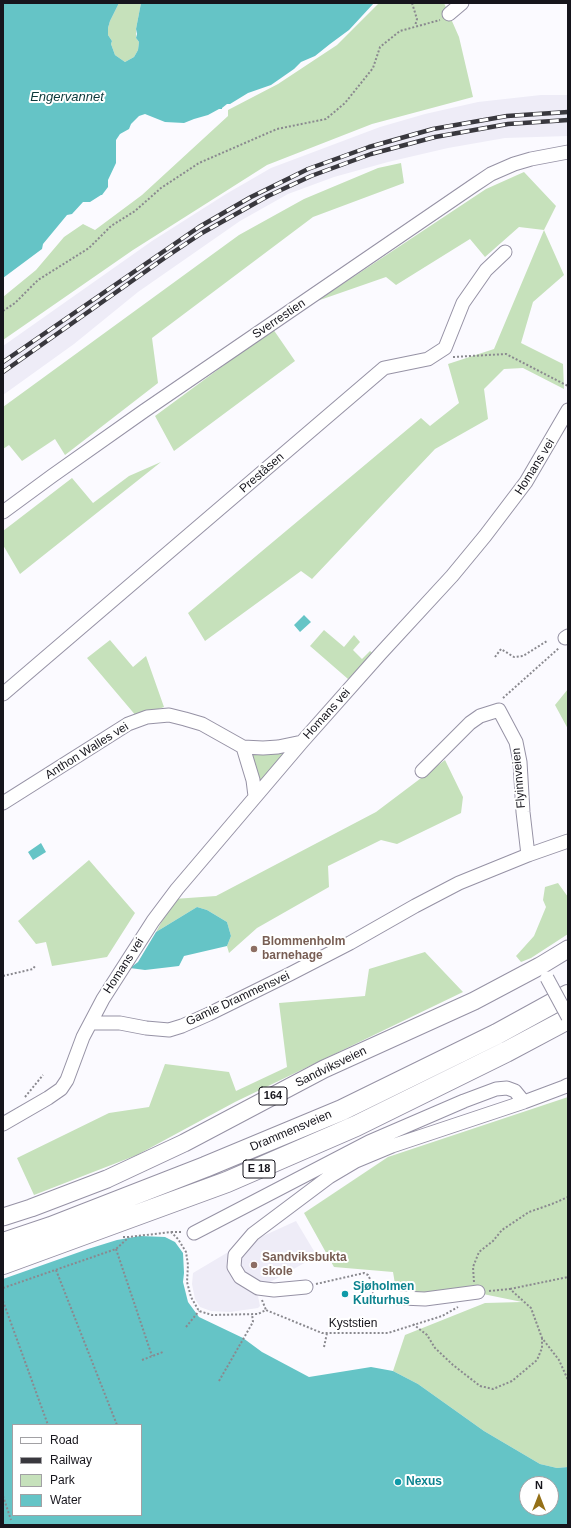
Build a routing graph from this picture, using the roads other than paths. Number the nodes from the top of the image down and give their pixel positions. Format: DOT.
graph roads {
  1 [pos="462,3"];
  2 [pos="449,14"];
  3 [pos="568,152"];
  4 [pos="505,252"];
  5 [pos="568,410"];
  6 [pos="3,512"];
  7 [pos="3,694"];
  8 [pos="302,742"];
  9 [pos="243,747"];
  10 [pos="422,771"];
  11 [pos="255,796"];
  12 [pos="3,804"];
  13 [pos="568,841"];
  14 [pos="528,855"];
  15 [pos="568,949"];
  16 [pos="544,972"];
  17 [pos="568,996"];
  18 [pos="568,1018"];
  19 [pos="91,1023"];
  20 [pos="568,1085"];
  21 [pos="524,1102"];
  22 [pos="460,1103"];
  23 [pos="474,1119"];
  24 [pos="3,1124"];
  25 [pos="275,1190"];
  26 [pos="286,1209"];
  27 [pos="3,1217"];
  28 [pos="194,1233"];
  29 [pos="3,1243"];
  30 [pos="3,1264"];
  31 [pos="306,1287"];
  32 [pos="478,1292"];
  33 [pos="378,1297"];
  1 -- 2 [label="street"];
  3 -- 6 [label="street, Sverrestien"];
  4 -- 7 [label="street, Preståsen"];
  5 -- 8 [label="street, Homans vei"];
  8 -- 9 [label="street, Anthon Walles vei"];
  8 -- 11 [label="street, Homans vei"];
  9 -- 11 [label="street"];
  9 -- 12 [label="street, Anthon Walles vei"];
  10 -- 14 [label="street, Flyinnveien"];
  11 -- 19 [label="street, Homans vei"];
  13 -- 14 [label="street, Gamle Drammensvei"];
  14 -- 19 [label="street, Gamle Drammensvei"];
  15 -- 16 [label="main road, Sandviksveien / 164"];
  16 -- 18 [label="street, bridge"];
  16 -- 27 [label="main road, Sandviksveien / 164"];
  17 -- 29 [label="highway, Drammensveien / E 18"];
  18 -- 30 [label="highway, Drammensveien / E 18"];
  19 -- 24 [label="street"];
  20 -- 21 [label="street"];
  21 -- 22 [label="street"];
  21 -- 23 [label="street"];
  22 -- 23 [label="street"];
  22 -- 25 [label="street"];
  23 -- 26 [label="street"];
  25 -- 26 [label="street"];
  25 -- 28 [label="street"];
  26 -- 31 [label="street"];
  32 -- 33 [label="street"];
}
